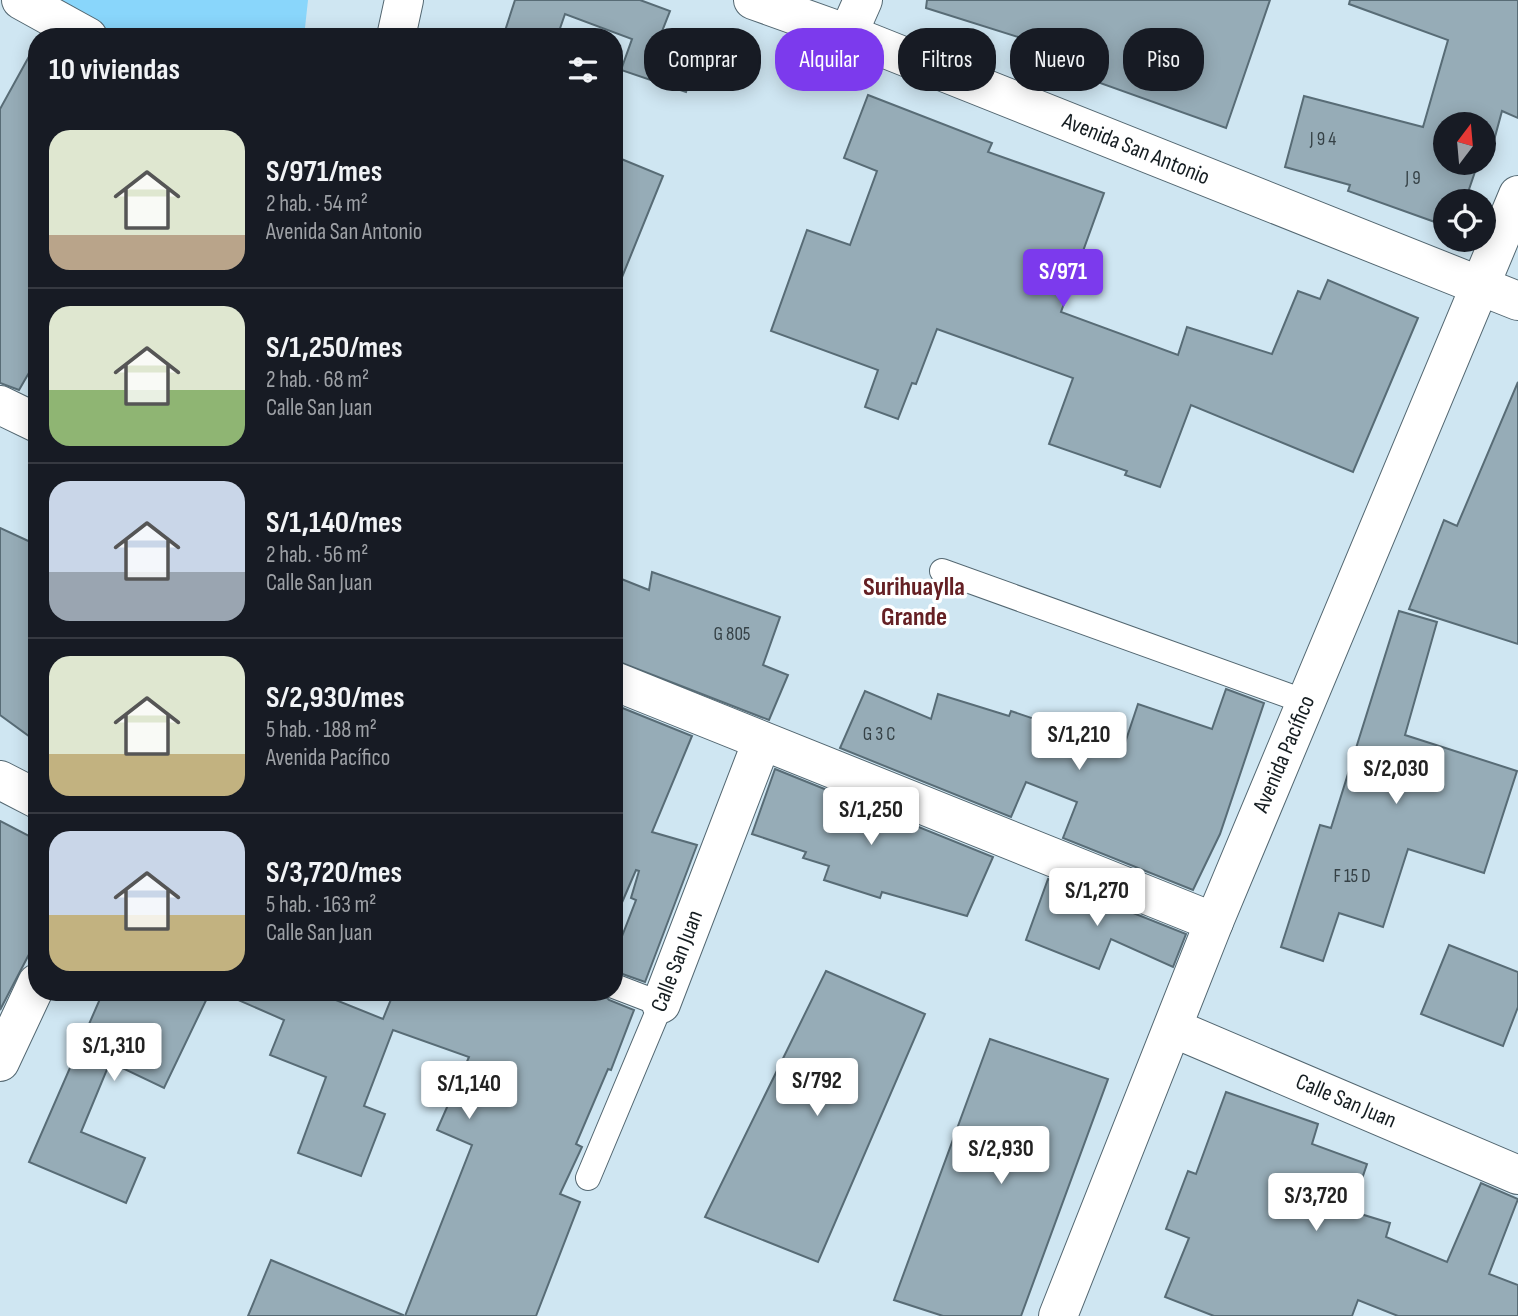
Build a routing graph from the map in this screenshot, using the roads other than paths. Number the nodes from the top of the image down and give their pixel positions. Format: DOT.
graph roads {
  1 [pos="21,0"];
  2 [pos="404,0"];
  3 [pos="753,0"];
  4 [pos="856,17"];
  5 [pos="72,28"];
  6 [pos="398,28"];
  7 [pos="1518,195"];
  8 [pos="1481,286"];
  9 [pos="1518,302"];
  10 [pos="0,405"];
  11 [pos="28,419"];
  12 [pos="942,571"];
  13 [pos="623,685"];
  14 [pos="1306,702"];
  15 [pos="762,741"];
  16 [pos="0,780"];
  17 [pos="28,794"];
  18 [pos="1214,922"];
  19 [pos="623,990"];
  20 [pos="29,1001"];
  21 [pos="660,1004"];
  22 [pos="1173,1027"];
  23 [pos="0,1062"];
  24 [pos="1518,1175"];
  25 [pos="588,1178"];
  26 [pos="1058,1316"];
  1 -- 5 [label="street"];
  2 -- 6 [label="street"];
  3 -- 4 [label="street, Avenida San Antonio"];
  4 -- 8 [label="street, Avenida San Antonio"];
  7 -- 8 [label="street, Avenida Pacífico"];
  8 -- 9 [label="street, Avenida San Antonio"];
  8 -- 14 [label="street, Avenida Pacífico"];
  10 -- 11 [label="street"];
  12 -- 14 [label="lane"];
  13 -- 15 [label="street"];
  14 -- 18 [label="street, Avenida Pacífico"];
  15 -- 18 [label="street"];
  15 -- 21 [label="street, Calle San Juan"];
  16 -- 17 [label="street"];
  18 -- 22 [label="street, Avenida Pacífico"];
  19 -- 21 [label="lane"];
  20 -- 23 [label="street"];
  21 -- 25 [label="lane, Calle San Juan"];
  22 -- 24 [label="street, Calle San Juan"];
  22 -- 26 [label="street, Avenida Pacífico"];
}
